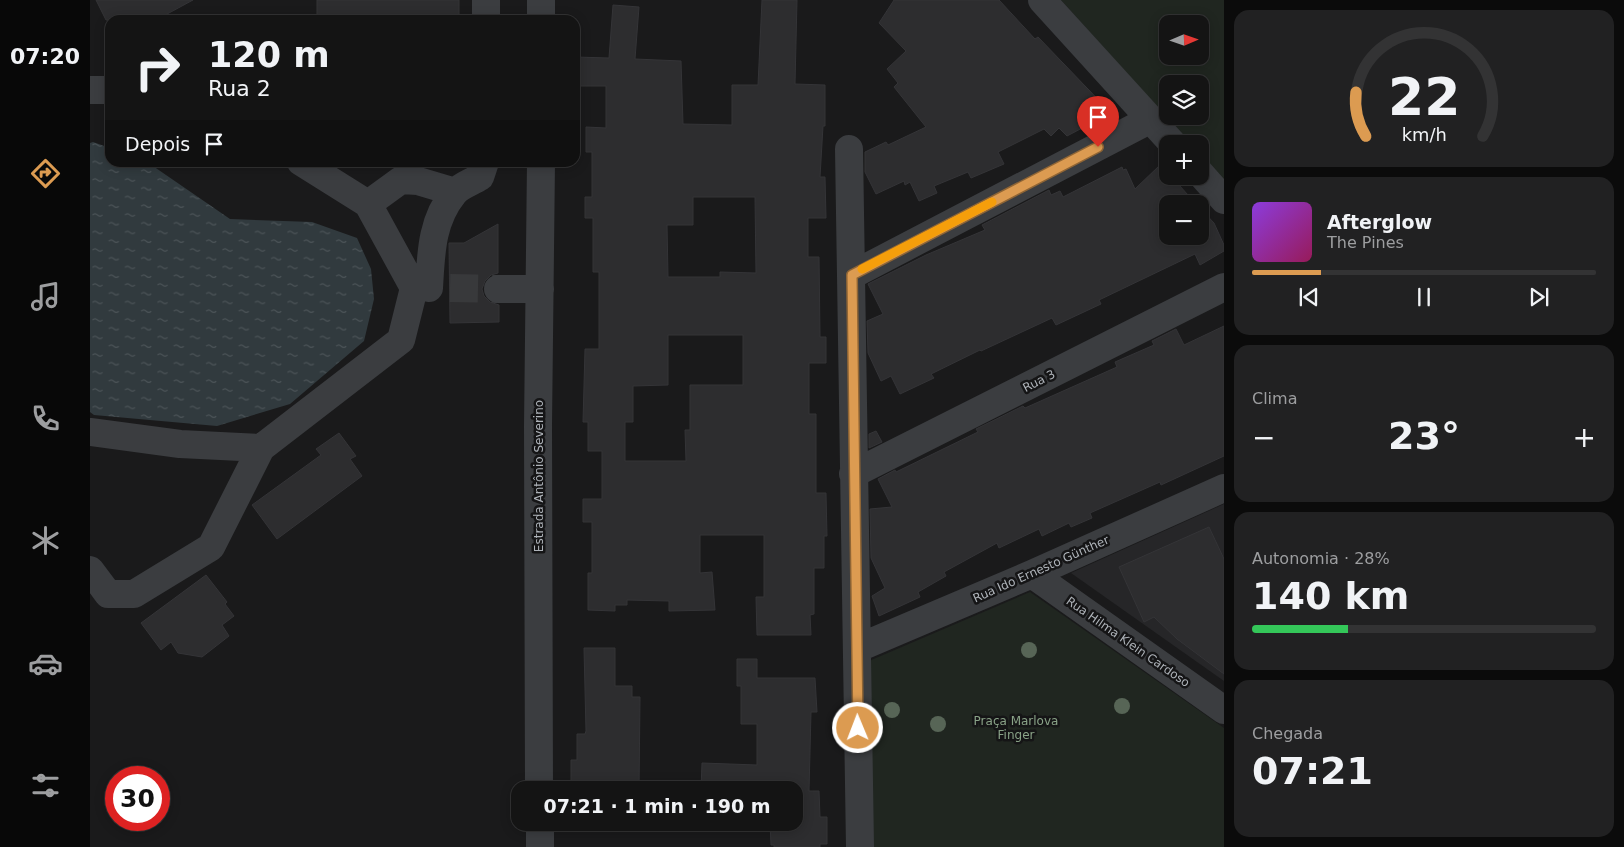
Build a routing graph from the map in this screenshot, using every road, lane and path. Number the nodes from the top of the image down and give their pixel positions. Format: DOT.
graph roads {
  1 [pos="486,0"];
  2 [pos="541,0"];
  3 [pos="1042,0"];
  4 [pos="486,15"];
  5 [pos="541,15"];
  6 [pos="90,90"];
  7 [pos="105,90"];
  8 [pos="1151,119"];
  9 [pos="1165,135"];
  10 [pos="849,149"];
  11 [pos="309,167"];
  12 [pos="483,167"];
  13 [pos="541,167"];
  14 [pos="1209,183"];
  15 [pos="455,192"];
  16 [pos="1224,200"];
  17 [pos="368,204"];
  18 [pos="852,275"];
  19 [pos="1224,287"];
  20 [pos="431,288"];
  21 [pos="498,289"];
  22 [pos="540,290"];
  23 [pos="90,432"];
  24 [pos="261,448"];
  25 [pos="853,474"];
  26 [pos="1224,488"];
  27 [pos="90,570"];
  28 [pos="1032,574"];
  29 [pos="858,648"];
  30 [pos="1224,710"];
  31 [pos="539,781"];
  32 [pos="540,831"];
  33 [pos="540,847"];
  34 [pos="860,847"];
  1 -- 4 [label="street"];
  2 -- 5 [label="street"];
  3 -- 8 [label="street"];
  6 -- 7 [label="street"];
  8 -- 9 [label="street"];
  8 -- 18 [label="street"];
  10 -- 18 [label="street"];
  11 -- 17 [label="street"];
  12 -- 15 [label="street"];
  13 -- 22 [label="street, Estrada Antônio Severino"];
  14 -- 16 [label="street"];
  15 -- 17 [label="street"];
  15 -- 20 [label="street"];
  17 -- 20 [label="street"];
  18 -- 25 [label="street"];
  19 -- 25 [label="street, Rua 3"];
  20 -- 24 [label="street"];
  21 -- 22 [label="street"];
  22 -- 31 [label="street, Estrada Antônio Severino"];
  23 -- 24 [label="street"];
  24 -- 27 [label="street"];
  25 -- 29 [label="street"];
  26 -- 28 [label="street, Rua Ido Ernesto Günther"];
  28 -- 29 [label="street, Rua Ido Ernesto Günther"];
  28 -- 30 [label="street, Rua Hilma Klein Cardoso"];
  29 -- 34 [label="street"];
  32 -- 33 [label="street"];
}
